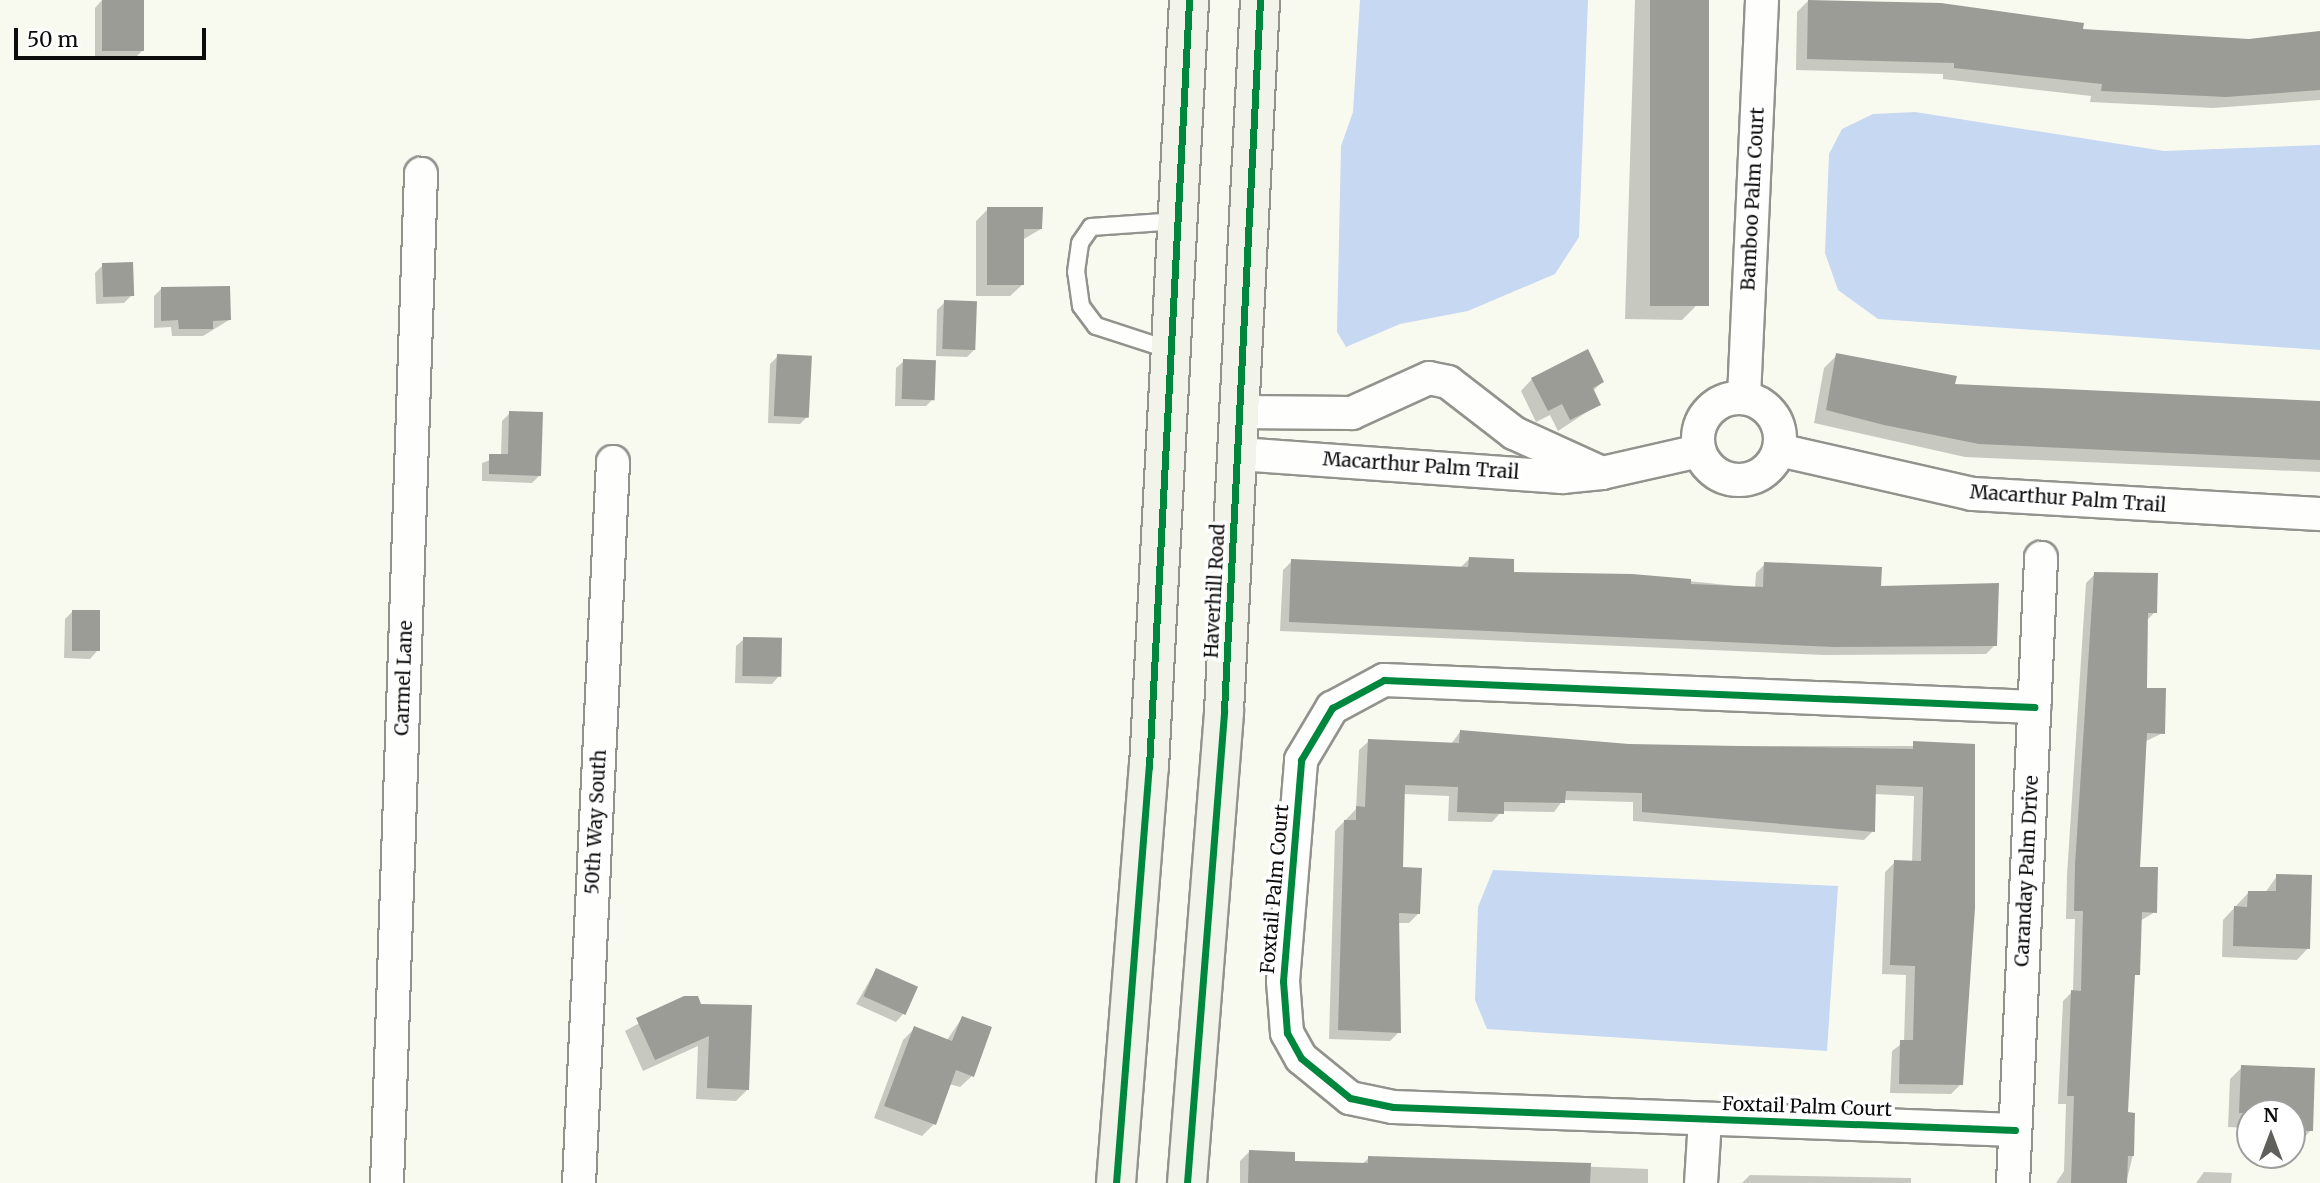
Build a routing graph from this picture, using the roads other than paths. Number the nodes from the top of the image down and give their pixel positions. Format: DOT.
graph roads {
  1 [pos="1189,0"];
  2 [pos="1260,0"];
  3 [pos="1762,0"];
  4 [pos="421,174"];
  5 [pos="1179,221"];
  6 [pos="1173,351"];
  7 [pos="1744,397"];
  8 [pos="1241,412"];
  9 [pos="1779,450"];
  10 [pos="1699,451"];
  11 [pos="1239,454"];
  12 [pos="613,462"];
  13 [pos="1602,473"];
  14 [pos="2320,514"];
  15 [pos="2041,558"];
  16 [pos="2034,707"];
  17 [pos="1705,1119"];
  18 [pos="2015,1130"];
  19 [pos="387,1183"];
  20 [pos="579,1183"];
  21 [pos="1116,1183"];
  22 [pos="1187,1183"];
  23 [pos="1701,1183"];
  24 [pos="2013,1183"];
  1 -- 5 [label="street"];
  2 -- 8 [label="street, Haverhill Road"];
  3 -- 7 [label="street, Bamboo Palm Court"];
  4 -- 19 [label="street, Carmel Lane"];
  5 -- 6 [label="street"];
  5 -- 6 [label="lane"];
  6 -- 21 [label="street"];
  7 -- 9 [label="street"];
  7 -- 10 [label="street"];
  8 -- 11 [label="street, Haverhill Road"];
  8 -- 13 [label="street, Macarthur Palm Trail"];
  9 -- 10 [label="street"];
  9 -- 14 [label="street, Macarthur Palm Trail"];
  10 -- 13 [label="street, Macarthur Palm Trail"];
  11 -- 13 [label="street, Macarthur Palm Trail"];
  11 -- 22 [label="street, Haverhill Road"];
  12 -- 20 [label="street, 50th Way South"];
  15 -- 16 [label="street, Caranday Palm Drive"];
  16 -- 17 [label="street, Foxtail Palm Court"];
  16 -- 18 [label="street, Caranday Palm Drive"];
  17 -- 18 [label="street, Foxtail Palm Court"];
  17 -- 23 [label="street"];
  18 -- 24 [label="street, Caranday Palm Drive"];
}
